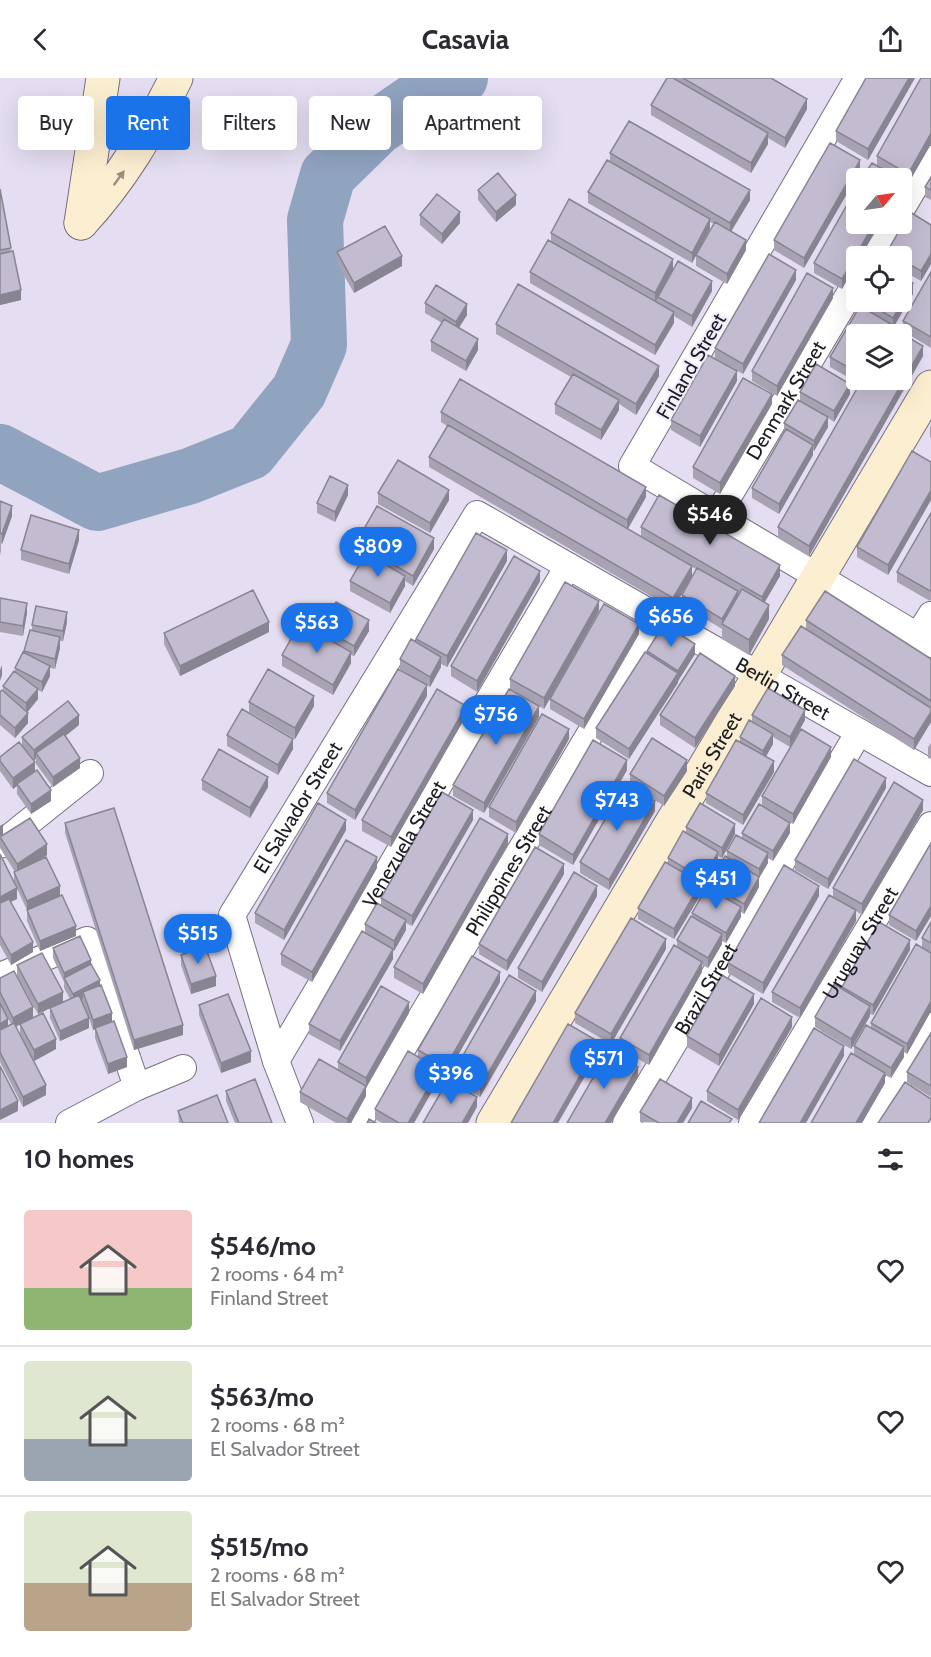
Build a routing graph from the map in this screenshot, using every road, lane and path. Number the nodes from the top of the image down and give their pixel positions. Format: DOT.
graph roads {
  1 [pos="103,78"];
  2 [pos="176,78"];
  3 [pos="858,78"];
  4 [pos="931,159"];
  5 [pos="912,191"];
  6 [pos="846,300"];
  7 [pos="931,387"];
  8 [pos="477,514"];
  9 [pos="716,517"];
  10 [pos="568,566"];
  11 [pos="818,577"];
  12 [pos="659,618"];
  13 [pos="927,632"];
  14 [pos="760,675"];
  15 [pos="859,732"];
  16 [pos="90,773"];
  17 [pos="931,773"];
  18 [pos="931,825"];
  19 [pos="0,845"];
  20 [pos="0,976"];
  21 [pos="931,1026"];
  22 [pos="276,1061"];
  23 [pos="183,1068"];
  24 [pos="137,1087"];
  25 [pos="69,1123"];
  26 [pos="300,1123"];
  27 [pos="358,1123"];
  28 [pos="493,1123"];
  29 [pos="626,1123"];
  30 [pos="752,1123"];
  31 [pos="873,1123"];
  1 -- 2 [label="street, one-way"];
  3 -- 9 [label="street, Finland Street"];
  4 -- 5 [label="street"];
  6 -- 9 [label="street, Denmark Street"];
  7 -- 11 [label="street, Paris Street"];
  8 -- 10 [label="street, Berlin Street"];
  8 -- 22 [label="street, El Salvador Street"];
  9 -- 11 [label="street, Finland Street"];
  10 -- 12 [label="street, Berlin Street"];
  10 -- 22 [label="street, Venezuela Street"];
  11 -- 13 [label="street, Finland Street"];
  11 -- 14 [label="street, Paris Street"];
  12 -- 14 [label="street, Berlin Street"];
  12 -- 27 [label="street, Philippines Street"];
  14 -- 15 [label="street, Berlin Street"];
  14 -- 28 [label="street, Paris Street"];
  15 -- 17 [label="street, Berlin Street"];
  15 -- 29 [label="street, Brazil Street"];
  16 -- 19 [label="street"];
  18 -- 30 [label="street, Uruguay Street"];
  20 -- 24 [label="street"];
  21 -- 31 [label="street"];
  22 -- 26 [label="street, El Salvador Street"];
  23 -- 24 [label="street"];
  24 -- 25 [label="street"];
}
